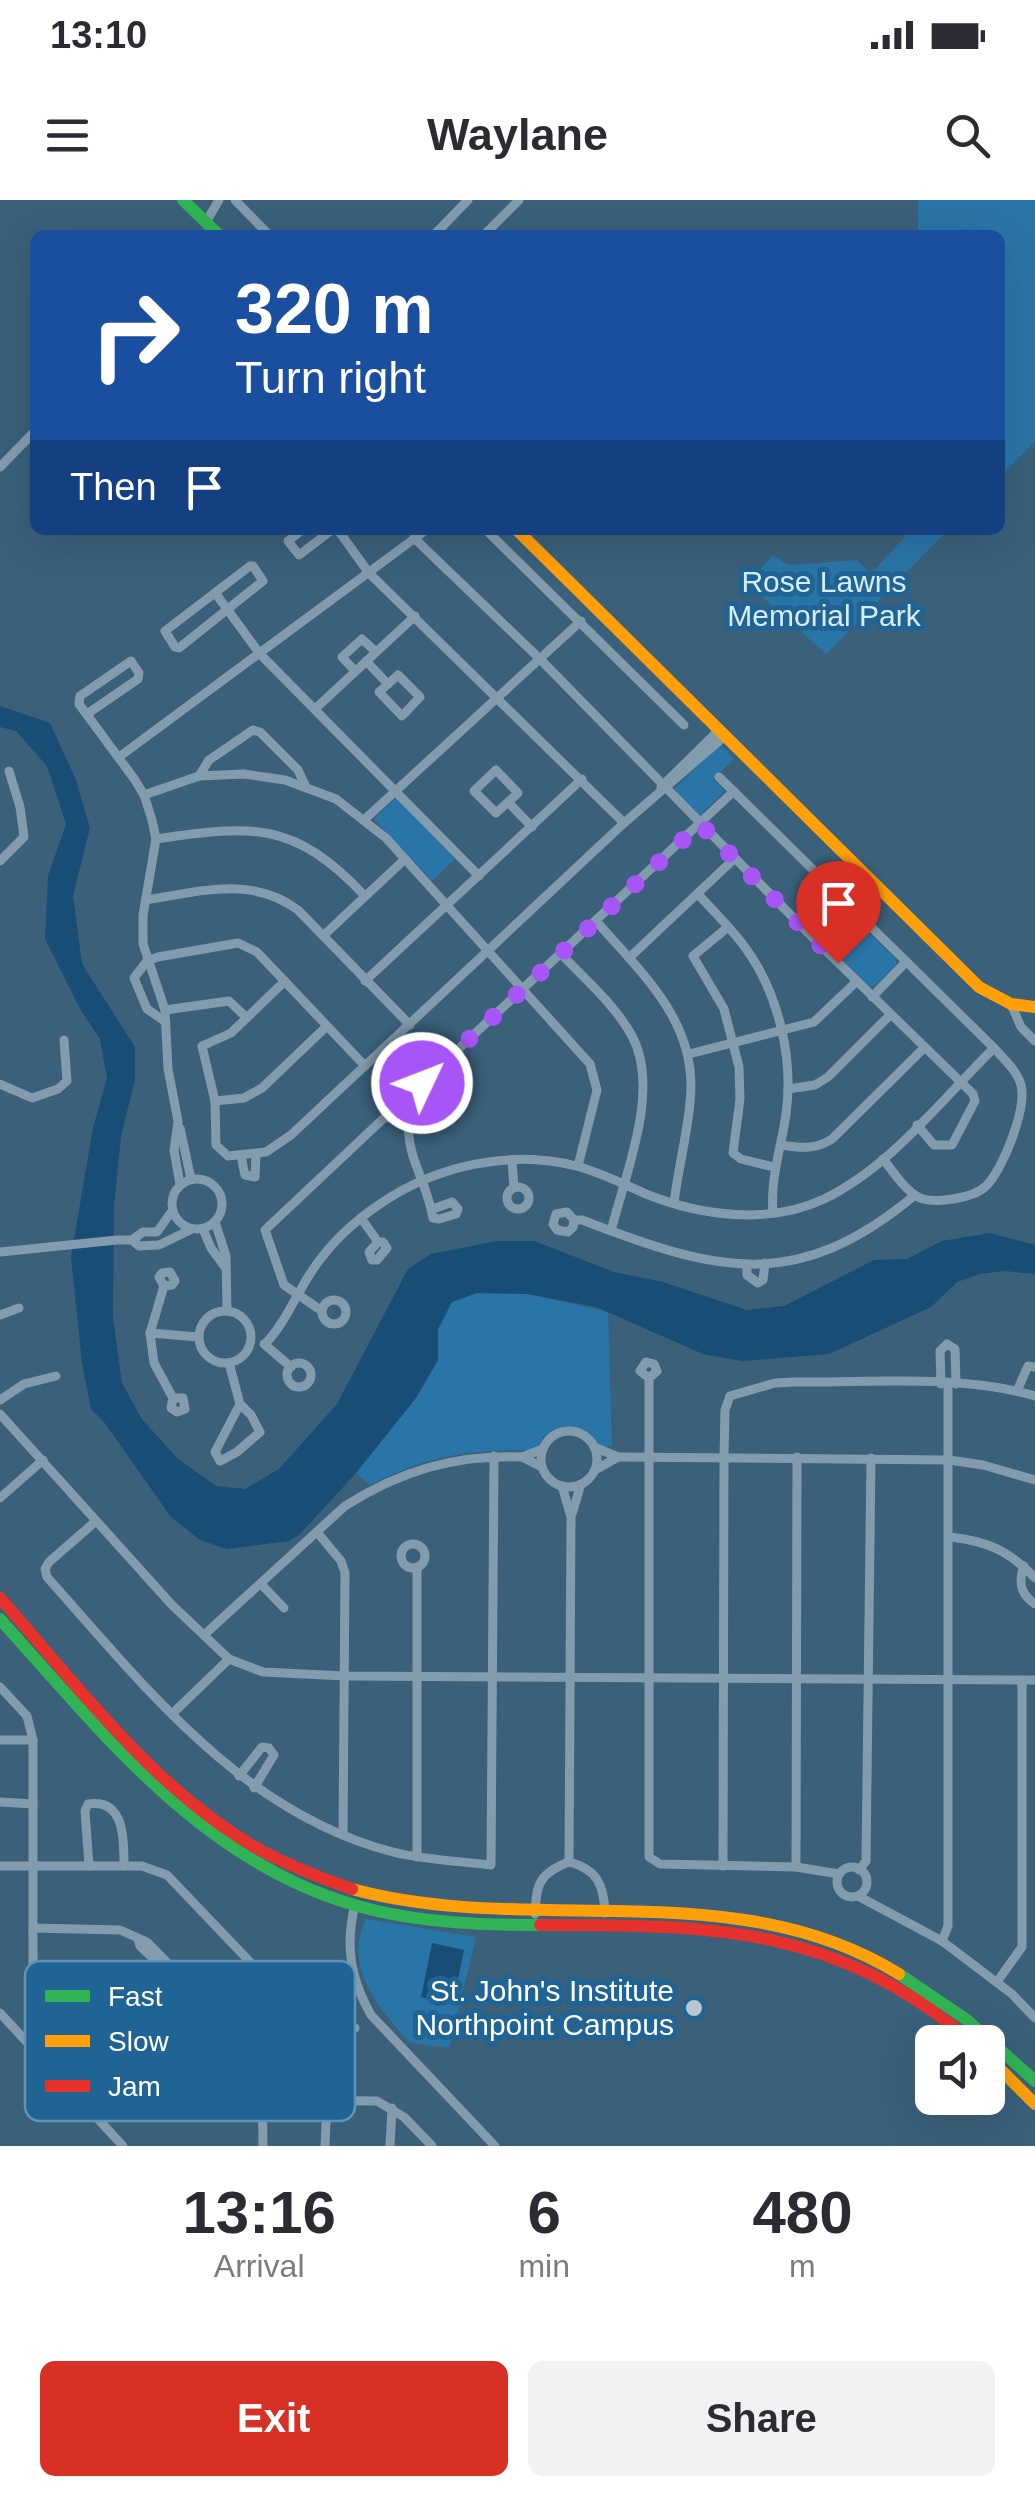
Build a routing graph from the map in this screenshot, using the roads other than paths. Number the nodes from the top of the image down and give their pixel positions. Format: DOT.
graph roads {
  1 [pos="183,200"];
  2 [pos="220,200"];
  3 [pos="234,200"];
  4 [pos="468,200"];
  5 [pos="519,200"];
  6 [pos="206,222"];
  7 [pos="214,230"];
  8 [pos="264,230"];
  9 [pos="439,230"];
  10 [pos="489,230"];
  11 [pos="30,435"];
  12 [pos="0,467"];
  13 [pos="296,535"];
  14 [pos="328,535"];
  15 [pos="339,535"];
  16 [pos="418,535"];
  17 [pos="491,535"];
  18 [pos="522,535"];
  19 [pos="414,538"];
  20 [pos="369,573"];
  21 [pos="216,594"];
  22 [pos="227,608"];
  23 [pos="414,616"];
  24 [pos="580,621"];
  25 [pos="376,652"];
  26 [pos="260,654"];
  27 [pos="540,659"];
  28 [pos="366,661"];
  29 [pos="355,672"];
  30 [pos="388,684"];
  31 [pos="498,696"];
  32 [pos="316,709"];
  33 [pos="87,714"];
  34 [pos="684,725"];
  35 [pos="719,736"];
  36 [pos="119,757"];
  37 [pos="9,771"];
  38 [pos="199,776"];
  39 [pos="719,776"];
  40 [pos="582,779"];
  41 [pos="305,785"];
  42 [pos="398,790"];
  43 [pos="662,790"];
  44 [pos="734,791"];
  45 [pos="144,795"];
  46 [pos="509,803"];
  47 [pos="365,819"];
  48 [pos="624,823"];
  49 [pos="700,824"];
  50 [pos="532,827"];
  51 [pos="156,839"];
  52 [pos="405,859"];
  53 [pos="734,859"];
  54 [pos="0,861"];
  55 [pos="480,876"];
  56 [pos="698,894"];
  57 [pos="365,896"];
  58 [pos="146,900"];
  59 [pos="447,904"];
  60 [pos="855,912"];
  61 [pos="597,922"];
  62 [pos="728,927"];
  63 [pos="323,936"];
  64 [pos="820,945"];
  65 [pos="489,952"];
  66 [pos="562,955"];
  67 [pos="628,958"];
  68 [pos="147,961"];
  69 [pos="906,962"];
  70 [pos="285,981"];
  71 [pos="365,981"];
  72 [pos="856,982"];
  73 [pos="524,989"];
  74 [pos="872,997"];
  75 [pos="1011,1004"];
  76 [pos="1035,1007"];
  77 [pos="890,1015"];
  78 [pos="165,1016"];
  79 [pos="247,1018"];
  80 [pos="410,1024"];
  81 [pos="327,1026"];
  82 [pos="781,1032"];
  83 [pos="64,1040"];
  84 [pos="1035,1041"];
  85 [pos="734,1044"];
  86 [pos="924,1048"];
  87 [pos="994,1048"];
  88 [pos="689,1054"];
  89 [pos="365,1066"];
  90 [pos="960,1081"];
  91 [pos="0,1084"];
  92 [pos="788,1089"];
  93 [pos="215,1101"];
  94 [pos="410,1116"];
  95 [pos="178,1121"];
  96 [pos="917,1125"];
  97 [pos="781,1145"];
  98 [pos="256,1154"];
  99 [pos="242,1156"];
  100 [pos="883,1159"];
  101 [pos="512,1160"];
  102 [pos="578,1166"];
  103 [pos="774,1168"];
  104 [pos="191,1179"];
  105 [pos="421,1182"];
  106 [pos="180,1184"];
  107 [pos="623,1184"];
  108 [pos="514,1188"];
  109 [pos="915,1196"];
  110 [pos="674,1203"];
  111 [pos="432,1209"];
  112 [pos="172,1210"];
  113 [pos="773,1213"];
  114 [pos="362,1218"];
  115 [pos="574,1220"];
  116 [pos="214,1222"];
  117 [pos="203,1228"];
  118 [pos="192,1229"];
  119 [pos="611,1230"];
  120 [pos="132,1240"];
  121 [pos="378,1242"];
  122 [pos="1,1250"];
  123 [pos="764,1263"];
  124 [pos="747,1264"];
  125 [pos="225,1268"];
  126 [pos="164,1286"];
  127 [pos="296,1296"];
  128 [pos="19,1308"];
  129 [pos="227,1310"];
  130 [pos="322,1311"];
  131 [pos="0,1315"];
  132 [pos="150,1334"];
  133 [pos="198,1337"];
  134 [pos="251,1342"];
  135 [pos="266,1344"];
  136 [pos="230,1363"];
  137 [pos="1035,1367"];
  138 [pos="291,1368"];
  139 [pos="56,1376"];
  140 [pos="649,1378"];
  141 [pos="948,1384"];
  142 [pos="1017,1391"];
  143 [pos="1034,1394"];
  144 [pos="173,1398"];
  145 [pos="0,1400"];
  146 [pos="240,1404"];
  147 [pos="0,1414"];
  148 [pos="594,1447"];
  149 [pos="543,1449"];
  150 [pos="494,1456"];
  151 [pos="522,1457"];
  152 [pos="724,1457"];
  153 [pos="797,1457"];
  154 [pos="618,1458"];
  155 [pos="650,1458"];
  156 [pos="871,1458"];
  157 [pos="43,1460"];
  158 [pos="949,1460"];
  159 [pos="542,1467"];
  160 [pos="595,1470"];
  161 [pos="1035,1480"];
  162 [pos="581,1484"];
  163 [pos="562,1486"];
  164 [pos="0,1498"];
  165 [pos="572,1517"];
  166 [pos="96,1521"];
  167 [pos="316,1532"];
  168 [pos="950,1537"];
  169 [pos="1024,1566"];
  170 [pos="417,1568"];
  171 [pos="1035,1578"];
  172 [pos="261,1584"];
  173 [pos="0,1598"];
  174 [pos="1035,1604"];
  175 [pos="284,1608"];
  176 [pos="0,1619"];
  177 [pos="204,1635"];
  178 [pos="229,1659"];
  179 [pos="419,1675"];
  180 [pos="345,1676"];
  181 [pos="492,1676"];
  182 [pos="570,1678"];
  183 [pos="649,1679"];
  184 [pos="723,1679"];
  185 [pos="795,1679"];
  186 [pos="871,1680"];
  187 [pos="1022,1680"];
  188 [pos="1035,1680"];
  189 [pos="949,1681"];
  190 [pos="0,1686"];
  191 [pos="172,1714"];
  192 [pos="0,1740"];
  193 [pos="32,1740"];
  194 [pos="239,1776"];
  195 [pos="254,1788"];
  196 [pos="0,1802"];
  197 [pos="33,1804"];
  198 [pos="343,1835"];
  199 [pos="418,1856"];
  200 [pos="569,1862"];
  201 [pos="0,1866"];
  202 [pos="32,1866"];
  203 [pos="90,1866"];
  204 [pos="124,1866"];
  205 [pos="723,1866"];
  206 [pos="796,1866"];
  207 [pos="859,1870"];
  208 [pos="839,1874"];
  209 [pos="358,1892"];
  210 [pos="858,1896"];
  211 [pos="354,1906"];
  212 [pos="535,1920"];
  213 [pos="605,1920"];
  214 [pos="33,1928"];
  215 [pos="757,1929"];
  216 [pos="942,1941"];
  217 [pos="34,1961"];
  218 [pos="159,1961"];
  219 [pos="249,1961"];
  220 [pos="350,1961"];
  221 [pos="355,1980"];
  222 [pos="997,1982"];
  223 [pos="0,2013"];
  224 [pos="1035,2018"];
  225 [pos="950,2025"];
  226 [pos="25,2040"];
  227 [pos="1010,2056"];
  228 [pos="1005,2058"];
  229 [pos="1005,2074"];
  230 [pos="1035,2081"];
  231 [pos="355,2101"];
  232 [pos="1035,2104"];
  233 [pos="392,2108"];
  234 [pos="100,2121"];
  235 [pos="123,2146"];
  236 [pos="390,2146"];
  237 [pos="432,2146"];
  238 [pos="495,2146"];
  1 -- 6 [label="street"];
  2 -- 6 [label="street"];
  3 -- 8 [label="street"];
  4 -- 9 [label="street"];
  5 -- 10 [label="street"];
  6 -- 7 [label="street"];
  11 -- 12 [label="street"];
  13 -- 14 [label="street"];
  15 -- 20 [label="street"];
  16 -- 19 [label="street"];
  17 -- 24 [label="street"];
  18 -- 35 [label="street"];
  19 -- 20 [label="street"];
  19 -- 27 [label="street"];
  20 -- 23 [label="street"];
  20 -- 26 [label="street"];
  21 -- 22 [label="street"];
  21 -- 22 [label="street"];
  21 -- 22 [label="street"];
  22 -- 26 [label="street"];
  23 -- 25 [label="street"];
  23 -- 31 [label="street"];
  24 -- 27 [label="street"];
  24 -- 34 [label="street"];
  25 -- 28 [label="street"];
  25 -- 29 [label="street"];
  26 -- 32 [label="street"];
  26 -- 36 [label="street"];
  27 -- 31 [label="street"];
  27 -- 43 [label="street"];
  28 -- 29 [label="street"];
  28 -- 30 [label="street"];
  29 -- 32 [label="street"];
  30 -- 30 [label="street"];
  31 -- 40 [label="street"];
  31 -- 42 [label="street"];
  32 -- 42 [label="street"];
  33 -- 33 [label="street"];
  33 -- 36 [label="street"];
  35 -- 43 [label="street"];
  35 -- 75 [label="street"];
  36 -- 45 [label="street"];
  37 -- 54 [label="street"];
  38 -- 41 [label="street"];
  38 -- 41 [label="street"];
  38 -- 45 [label="street"];
  39 -- 44 [label="street"];
  40 -- 48 [label="street"];
  40 -- 50 [label="street"];
  41 -- 47 [label="street"];
  42 -- 47 [label="street"];
  42 -- 55 [label="street"];
  43 -- 48 [label="street"];
  43 -- 49 [label="street"];
  44 -- 49 [label="street"];
  44 -- 60 [label="street"];
  45 -- 51 [label="street"];
  46 -- 46 [label="street"];
  46 -- 50 [label="street"];
  47 -- 52 [label="street"];
  48 -- 65 [label="street"];
  49 -- 53 [label="street"];
  49 -- 61 [label="street"];
  50 -- 55 [label="street"];
  51 -- 57 [label="street"];
  51 -- 58 [label="street"];
  52 -- 57 [label="street"];
  52 -- 59 [label="street"];
  53 -- 56 [label="street"];
  53 -- 64 [label="street"];
  55 -- 59 [label="street"];
  56 -- 62 [label="street"];
  56 -- 67 [label="street"];
  57 -- 63 [label="street"];
  58 -- 63 [label="street"];
  58 -- 68 [label="street"];
  59 -- 65 [label="street"];
  59 -- 71 [label="street"];
  60 -- 64 [label="street"];
  60 -- 69 [label="street"];
  61 -- 66 [label="street"];
  61 -- 67 [label="street"];
  62 -- 82 [label="street"];
  62 -- 85 [label="street"];
  63 -- 71 [label="street"];
  64 -- 72 [label="street"];
  65 -- 73 [label="street"];
  65 -- 80 [label="street"];
  66 -- 73 [label="street"];
  66 -- 107 [label="street"];
  67 -- 88 [label="street"];
  68 -- 70 [label="street"];
  68 -- 78 [label="street"];
  68 -- 78 [label="street"];
  69 -- 74 [label="street"];
  69 -- 87 [label="street"];
  70 -- 79 [label="street"];
  70 -- 81 [label="street"];
  71 -- 80 [label="street"];
  72 -- 74 [label="street"];
  72 -- 82 [label="street"];
  73 -- 94 [label="street"];
  73 -- 102 [label="street"];
  74 -- 77 [label="street"];
  75 -- 76 [label="street"];
  75 -- 84 [label="street"];
  77 -- 86 [label="street"];
  77 -- 92 [label="street"];
  78 -- 79 [label="street"];
  78 -- 95 [label="street"];
  79 -- 93 [label="street"];
  80 -- 89 [label="street"];
  81 -- 89 [label="street"];
  81 -- 93 [label="street"];
  82 -- 85 [label="street"];
  82 -- 92 [label="street"];
  83 -- 91 [label="street"];
  85 -- 88 [label="street"];
  85 -- 103 [label="street"];
  86 -- 90 [label="street"];
  86 -- 97 [label="street"];
  87 -- 90 [label="street"];
  87 -- 109 [label="street"];
  88 -- 110 [label="street"];
  89 -- 98 [label="street"];
  90 -- 96 [label="street"];
  90 -- 96 [label="street"];
  92 -- 97 [label="street"];
  93 -- 99 [label="street"];
  94 -- 105 [label="street"];
  94 -- 127 [label="street"];
  95 -- 104 [label="street"];
  95 -- 106 [label="street"];
  96 -- 100 [label="street"];
  97 -- 103 [label="street"];
  98 -- 99 [label="street"];
  98 -- 99 [label="street"];
  100 -- 109 [label="street"];
  100 -- 113 [label="street"];
  101 -- 102 [label="street"];
  101 -- 105 [label="street"];
  101 -- 108 [label="street"];
  102 -- 107 [label="street"];
  103 -- 113 [label="street"];
  104 -- 106 [label="street"];
  104 -- 116 [label="street"];
  105 -- 111 [label="street"];
  105 -- 114 [label="street"];
  106 -- 112 [label="street"];
  107 -- 110 [label="street"];
  107 -- 119 [label="street"];
  109 -- 123 [label="street"];
  110 -- 113 [label="street"];
  112 -- 118 [label="street"];
  112 -- 120 [label="street"];
  114 -- 121 [label="street"];
  114 -- 127 [label="street"];
  115 -- 119 [label="street"];
  116 -- 117 [label="street"];
  116 -- 125 [label="street"];
  117 -- 118 [label="street"];
  117 -- 125 [label="street"];
  118 -- 120 [label="street"];
  119 -- 124 [label="street"];
  120 -- 122 [label="street"];
  123 -- 124 [label="street"];
  123 -- 124 [label="street"];
  125 -- 129 [label="street"];
  126 -- 132 [label="street"];
  127 -- 130 [label="street"];
  127 -- 135 [label="street"];
  128 -- 131 [label="street"];
  129 -- 133 [label="street"];
  129 -- 134 [label="street"];
  132 -- 133 [label="street"];
  132 -- 144 [label="street"];
  133 -- 136 [label="street"];
  134 -- 135 [label="street"];
  134 -- 136 [label="street"];
  135 -- 138 [label="street"];
  136 -- 146 [label="street"];
  137 -- 142 [label="street"];
  139 -- 145 [label="street"];
  140 -- 155 [label="street"];
  141 -- 142 [label="street"];
  141 -- 152 [label="street"];
  141 -- 158 [label="street"];
  142 -- 143 [label="street"];
  146 -- 146 [label="street"];
  147 -- 157 [label="street"];
  148 -- 149 [label="street"];
  148 -- 154 [label="street"];
  148 -- 160 [label="street"];
  149 -- 151 [label="street"];
  149 -- 159 [label="street"];
  150 -- 151 [label="street"];
  150 -- 167 [label="street"];
  150 -- 181 [label="street"];
  151 -- 159 [label="street"];
  152 -- 153 [label="street"];
  152 -- 155 [label="street"];
  152 -- 184 [label="street"];
  153 -- 156 [label="street"];
  153 -- 185 [label="street"];
  154 -- 155 [label="street"];
  154 -- 160 [label="street"];
  155 -- 183 [label="street"];
  156 -- 158 [label="street"];
  156 -- 186 [label="street"];
  157 -- 164 [label="street"];
  157 -- 166 [label="street"];
  158 -- 161 [label="street"];
  158 -- 168 [label="street"];
  159 -- 163 [label="street"];
  160 -- 162 [label="street"];
  162 -- 163 [label="street"];
  162 -- 165 [label="street"];
  163 -- 165 [label="street"];
  165 -- 182 [label="street"];
  166 -- 177 [label="street"];
  166 -- 191 [label="street"];
  167 -- 172 [label="street"];
  167 -- 180 [label="street"];
  168 -- 169 [label="street"];
  168 -- 189 [label="street"];
  169 -- 171 [label="street"];
  169 -- 174 [label="street"];
  170 -- 179 [label="street"];
  172 -- 175 [label="street"];
  172 -- 177 [label="street"];
  173 -- 209 [label="street"];
  176 -- 211 [label="street"];
  177 -- 178 [label="street"];
  178 -- 180 [label="street"];
  178 -- 191 [label="street"];
  179 -- 180 [label="street"];
  179 -- 181 [label="street"];
  179 -- 199 [label="street"];
  180 -- 198 [label="street"];
  181 -- 182 [label="street"];
  181 -- 199 [label="street"];
  182 -- 183 [label="street"];
  182 -- 200 [label="street"];
  183 -- 184 [label="street"];
  183 -- 205 [label="street"];
  184 -- 185 [label="street"];
  184 -- 205 [label="street"];
  185 -- 186 [label="street"];
  185 -- 206 [label="street"];
  186 -- 189 [label="street"];
  186 -- 207 [label="street"];
  187 -- 188 [label="street"];
  187 -- 189 [label="street"];
  187 -- 222 [label="street"];
  189 -- 216 [label="street"];
  190 -- 193 [label="street"];
  191 -- 194 [label="street"];
  192 -- 193 [label="street"];
  193 -- 197 [label="street"];
  194 -- 195 [label="street"];
  194 -- 195 [label="street"];
  195 -- 198 [label="street"];
  196 -- 197 [label="street"];
  197 -- 202 [label="street"];
  198 -- 199 [label="street"];
  200 -- 212 [label="street"];
  200 -- 213 [label="street"];
  201 -- 202 [label="street"];
  202 -- 203 [label="street"];
  202 -- 214 [label="street"];
  203 -- 204 [label="street"];
  203 -- 204 [label="street"];
  204 -- 219 [label="street"];
  205 -- 206 [label="street"];
  206 -- 208 [label="street"];
  207 -- 208 [label="street"];
  207 -- 210 [label="street"];
  208 -- 210 [label="street"];
  209 -- 211 [label="street"];
  209 -- 212 [label="street"];
  210 -- 216 [label="street"];
  211 -- 212 [label="street"];
  211 -- 220 [label="street"];
  212 -- 213 [label="street"];
  213 -- 215 [label="street"];
  214 -- 217 [label="street"];
  214 -- 218 [label="street"];
  215 -- 225 [label="street"];
  215 -- 227 [label="street"];
  216 -- 222 [label="street"];
  221 -- 238 [label="street"];
  222 -- 224 [label="street"];
  223 -- 226 [label="street"];
  227 -- 228 [label="street"];
  227 -- 230 [label="street"];
  229 -- 232 [label="street"];
  231 -- 233 [label="street"];
  233 -- 236 [label="street"];
  233 -- 237 [label="street"];
  234 -- 235 [label="street"];
}
